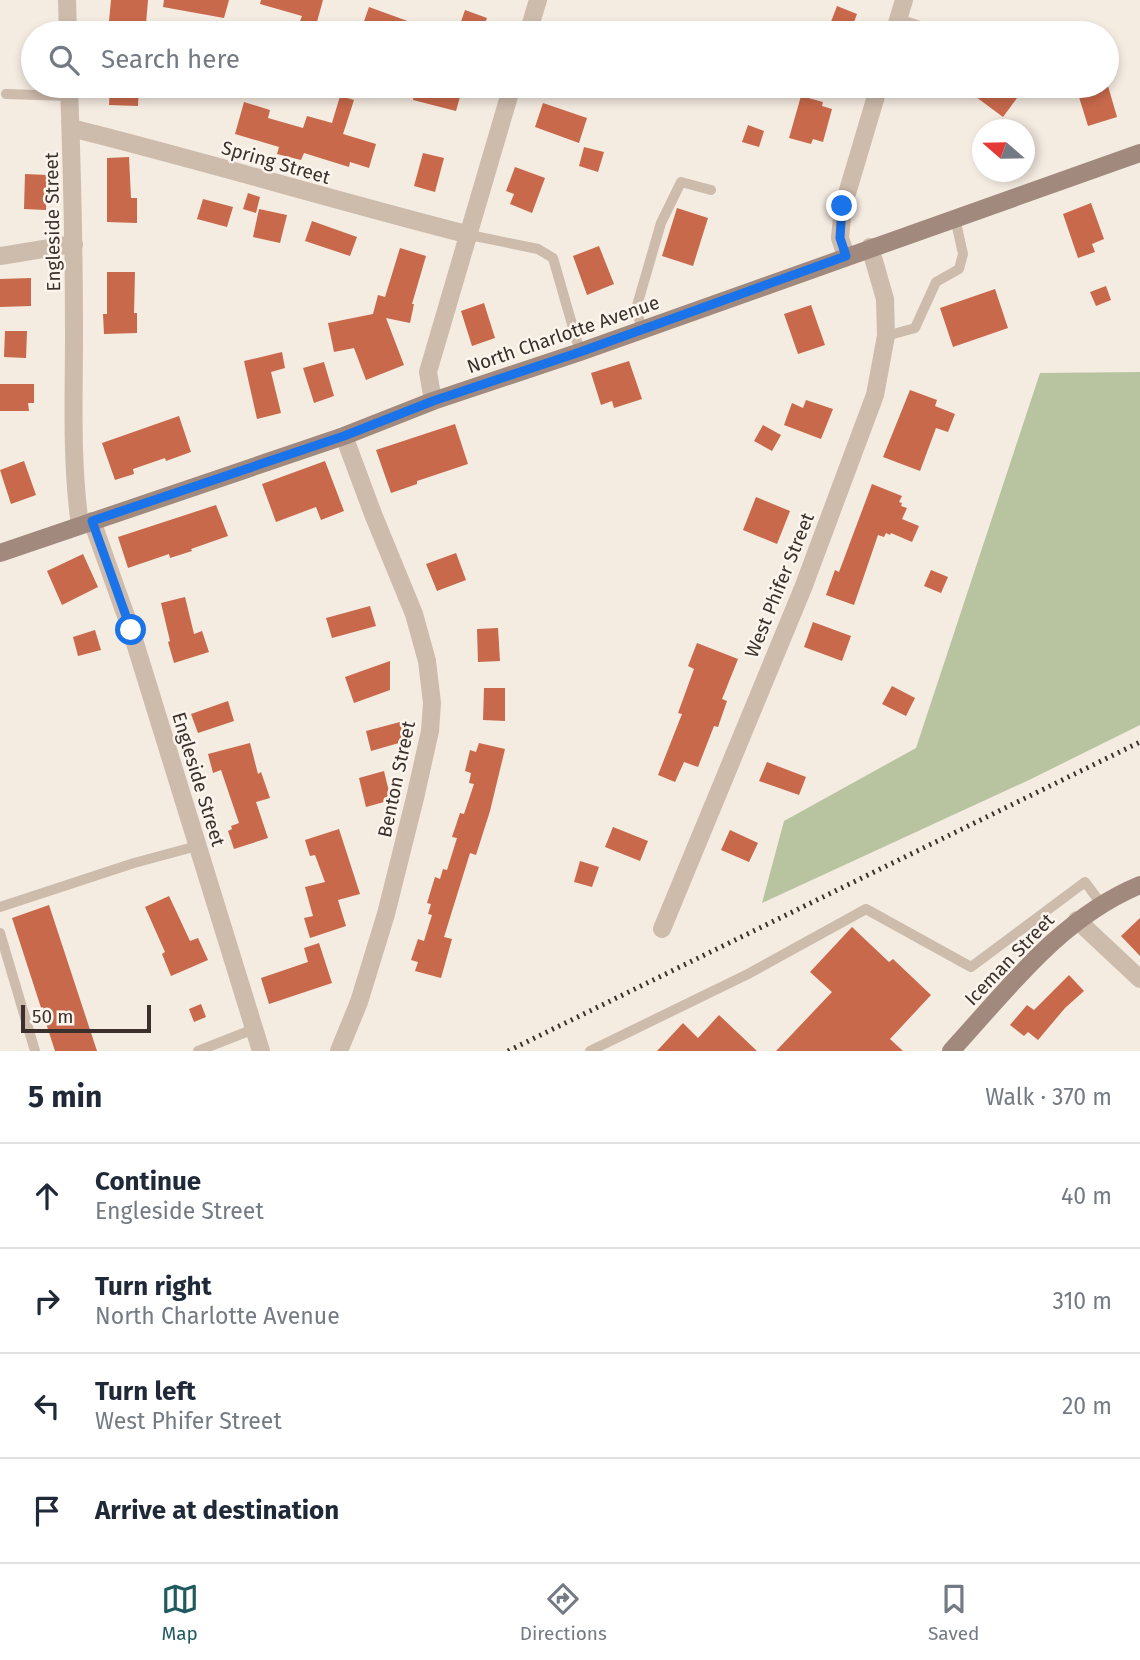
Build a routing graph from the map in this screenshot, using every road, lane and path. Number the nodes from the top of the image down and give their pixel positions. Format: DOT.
graph roads {
  1 [pos="67,0"];
  2 [pos="538,0"];
  3 [pos="904,0"];
  4 [pos="68,21"];
  5 [pos="532,21"];
  6 [pos="898,21"];
  7 [pos="21,93"];
  8 [pos="6,94"];
  9 [pos="69,98"];
  10 [pos="509,98"];
  11 [pos="875,98"];
  12 [pos="71,128"];
  13 [pos="1140,153"];
  14 [pos="711,190"];
  15 [pos="955,218"];
  16 [pos="470,235"];
  17 [pos="74,244"];
  18 [pos="870,247"];
  19 [pos="0,256"];
  20 [pos="846,256"];
  21 [pos="642,328"];
  22 [pos="886,337"];
  23 [pos="580,352"];
  24 [pos="433,401"];
  25 [pos="344,436"];
  26 [pos="86,523"];
  27 [pos="0,553"];
  28 [pos="197,846"];
  29 [pos="1140,885"];
  30 [pos="1102,905"];
  31 [pos="0,907"];
  32 [pos="1077,920"];
  33 [pos="662,929"];
  34 [pos="0,933"];
  35 [pos="1140,979"];
  36 [pos="254,1028"];
  37 [pos="35,1051"];
  38 [pos="198,1051"];
  39 [pos="261,1051"];
  40 [pos="339,1051"];
  41 [pos="590,1051"];
  42 [pos="951,1051"];
  1 -- 4 [label="street"];
  2 -- 5 [label="street"];
  3 -- 6 [label="street"];
  7 -- 8 [label="lane"];
  9 -- 12 [label="street, Engleside Street"];
  10 -- 16 [label="street"];
  11 -- 20 [label="street"];
  12 -- 16 [label="street, Spring Street"];
  12 -- 17 [label="street, Engleside Street"];
  13 -- 15 [label="main road, North Charlotte Avenue"];
  14 -- 21 [label="lane"];
  15 -- 18 [label="main road, North Charlotte Avenue"];
  15 -- 22 [label="lane"];
  16 -- 23 [label="lane"];
  16 -- 24 [label="street"];
  17 -- 19 [label="street"];
  17 -- 26 [label="street, Engleside Street"];
  18 -- 20 [label="main road, North Charlotte Avenue"];
  18 -- 22 [label="street, West Phifer Street"];
  20 -- 21 [label="main road, North Charlotte Avenue"];
  21 -- 23 [label="main road, North Charlotte Avenue"];
  22 -- 33 [label="street, West Phifer Street"];
  23 -- 24 [label="main road, North Charlotte Avenue"];
  24 -- 25 [label="main road, North Charlotte Avenue"];
  25 -- 26 [label="main road, North Charlotte Avenue"];
  25 -- 40 [label="street, Benton Street"];
  26 -- 27 [label="main road, North Charlotte Avenue"];
  26 -- 28 [label="street, Engleside Street"];
  28 -- 31 [label="lane"];
  28 -- 36 [label="street, Engleside Street"];
  29 -- 30 [label="main road, Iceman Street"];
  30 -- 32 [label="main road, Iceman Street"];
  30 -- 41 [label="lane"];
  32 -- 35 [label="street"];
  32 -- 42 [label="main road, Iceman Street"];
  34 -- 37 [label="lane"];
  36 -- 38 [label="lane"];
  36 -- 39 [label="street, Engleside Street"];
}
